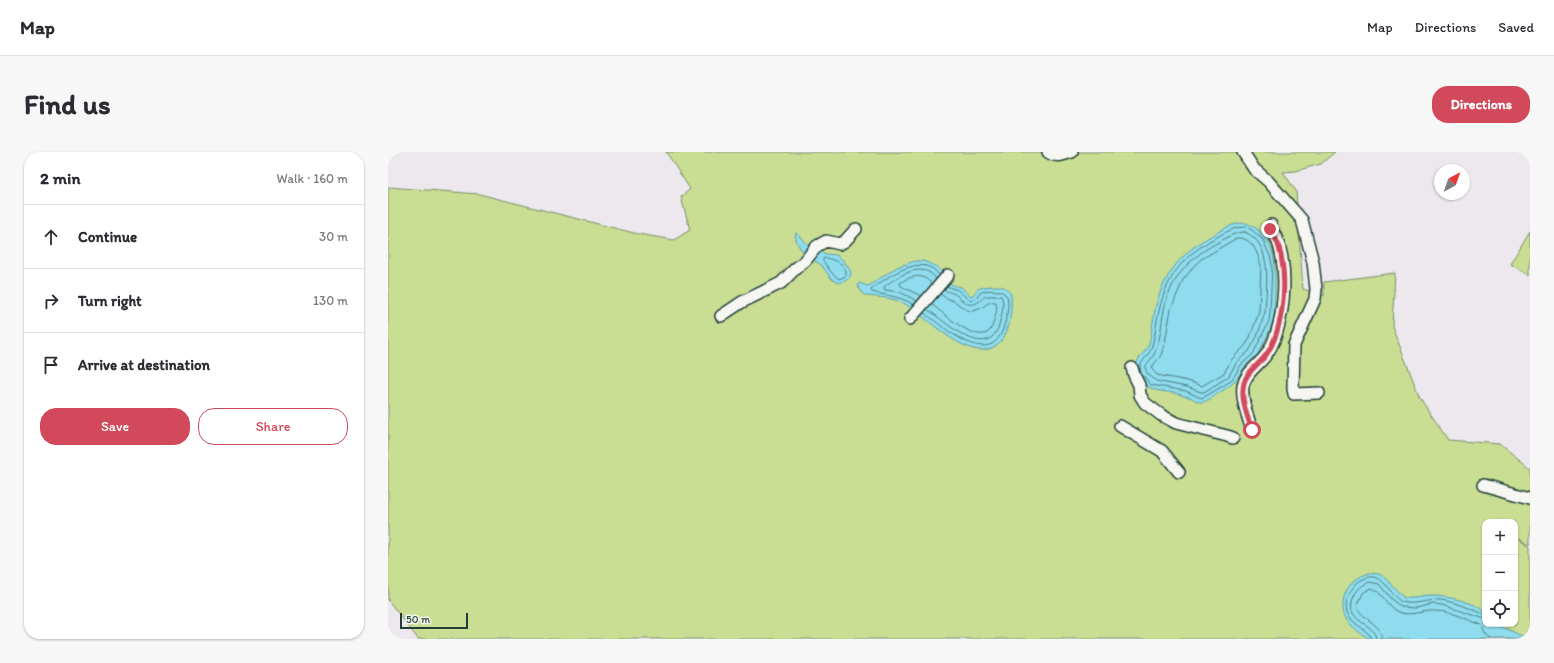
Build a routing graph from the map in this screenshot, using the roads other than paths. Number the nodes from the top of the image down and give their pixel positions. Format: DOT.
graph roads {
  1 [pos="1048,152"];
  2 [pos="1072,152"];
  3 [pos="1243,152"];
  4 [pos="1271,225"];
  5 [pos="856,229"];
  6 [pos="948,275"];
  7 [pos="722,316"];
  8 [pos="910,319"];
  9 [pos="1132,368"];
  10 [pos="1319,392"];
  11 [pos="1120,426"];
  12 [pos="1252,430"];
  13 [pos="1233,438"];
  14 [pos="1179,472"];
  15 [pos="1483,485"];
  16 [pos="1530,498"];
  1 -- 2 [label="lane"];
  3 -- 10 [label="lane"];
  4 -- 12 [label="lane"];
  5 -- 7 [label="lane"];
  6 -- 8 [label="lane"];
  9 -- 13 [label="lane"];
  11 -- 14 [label="lane"];
  15 -- 16 [label="lane"];
}
